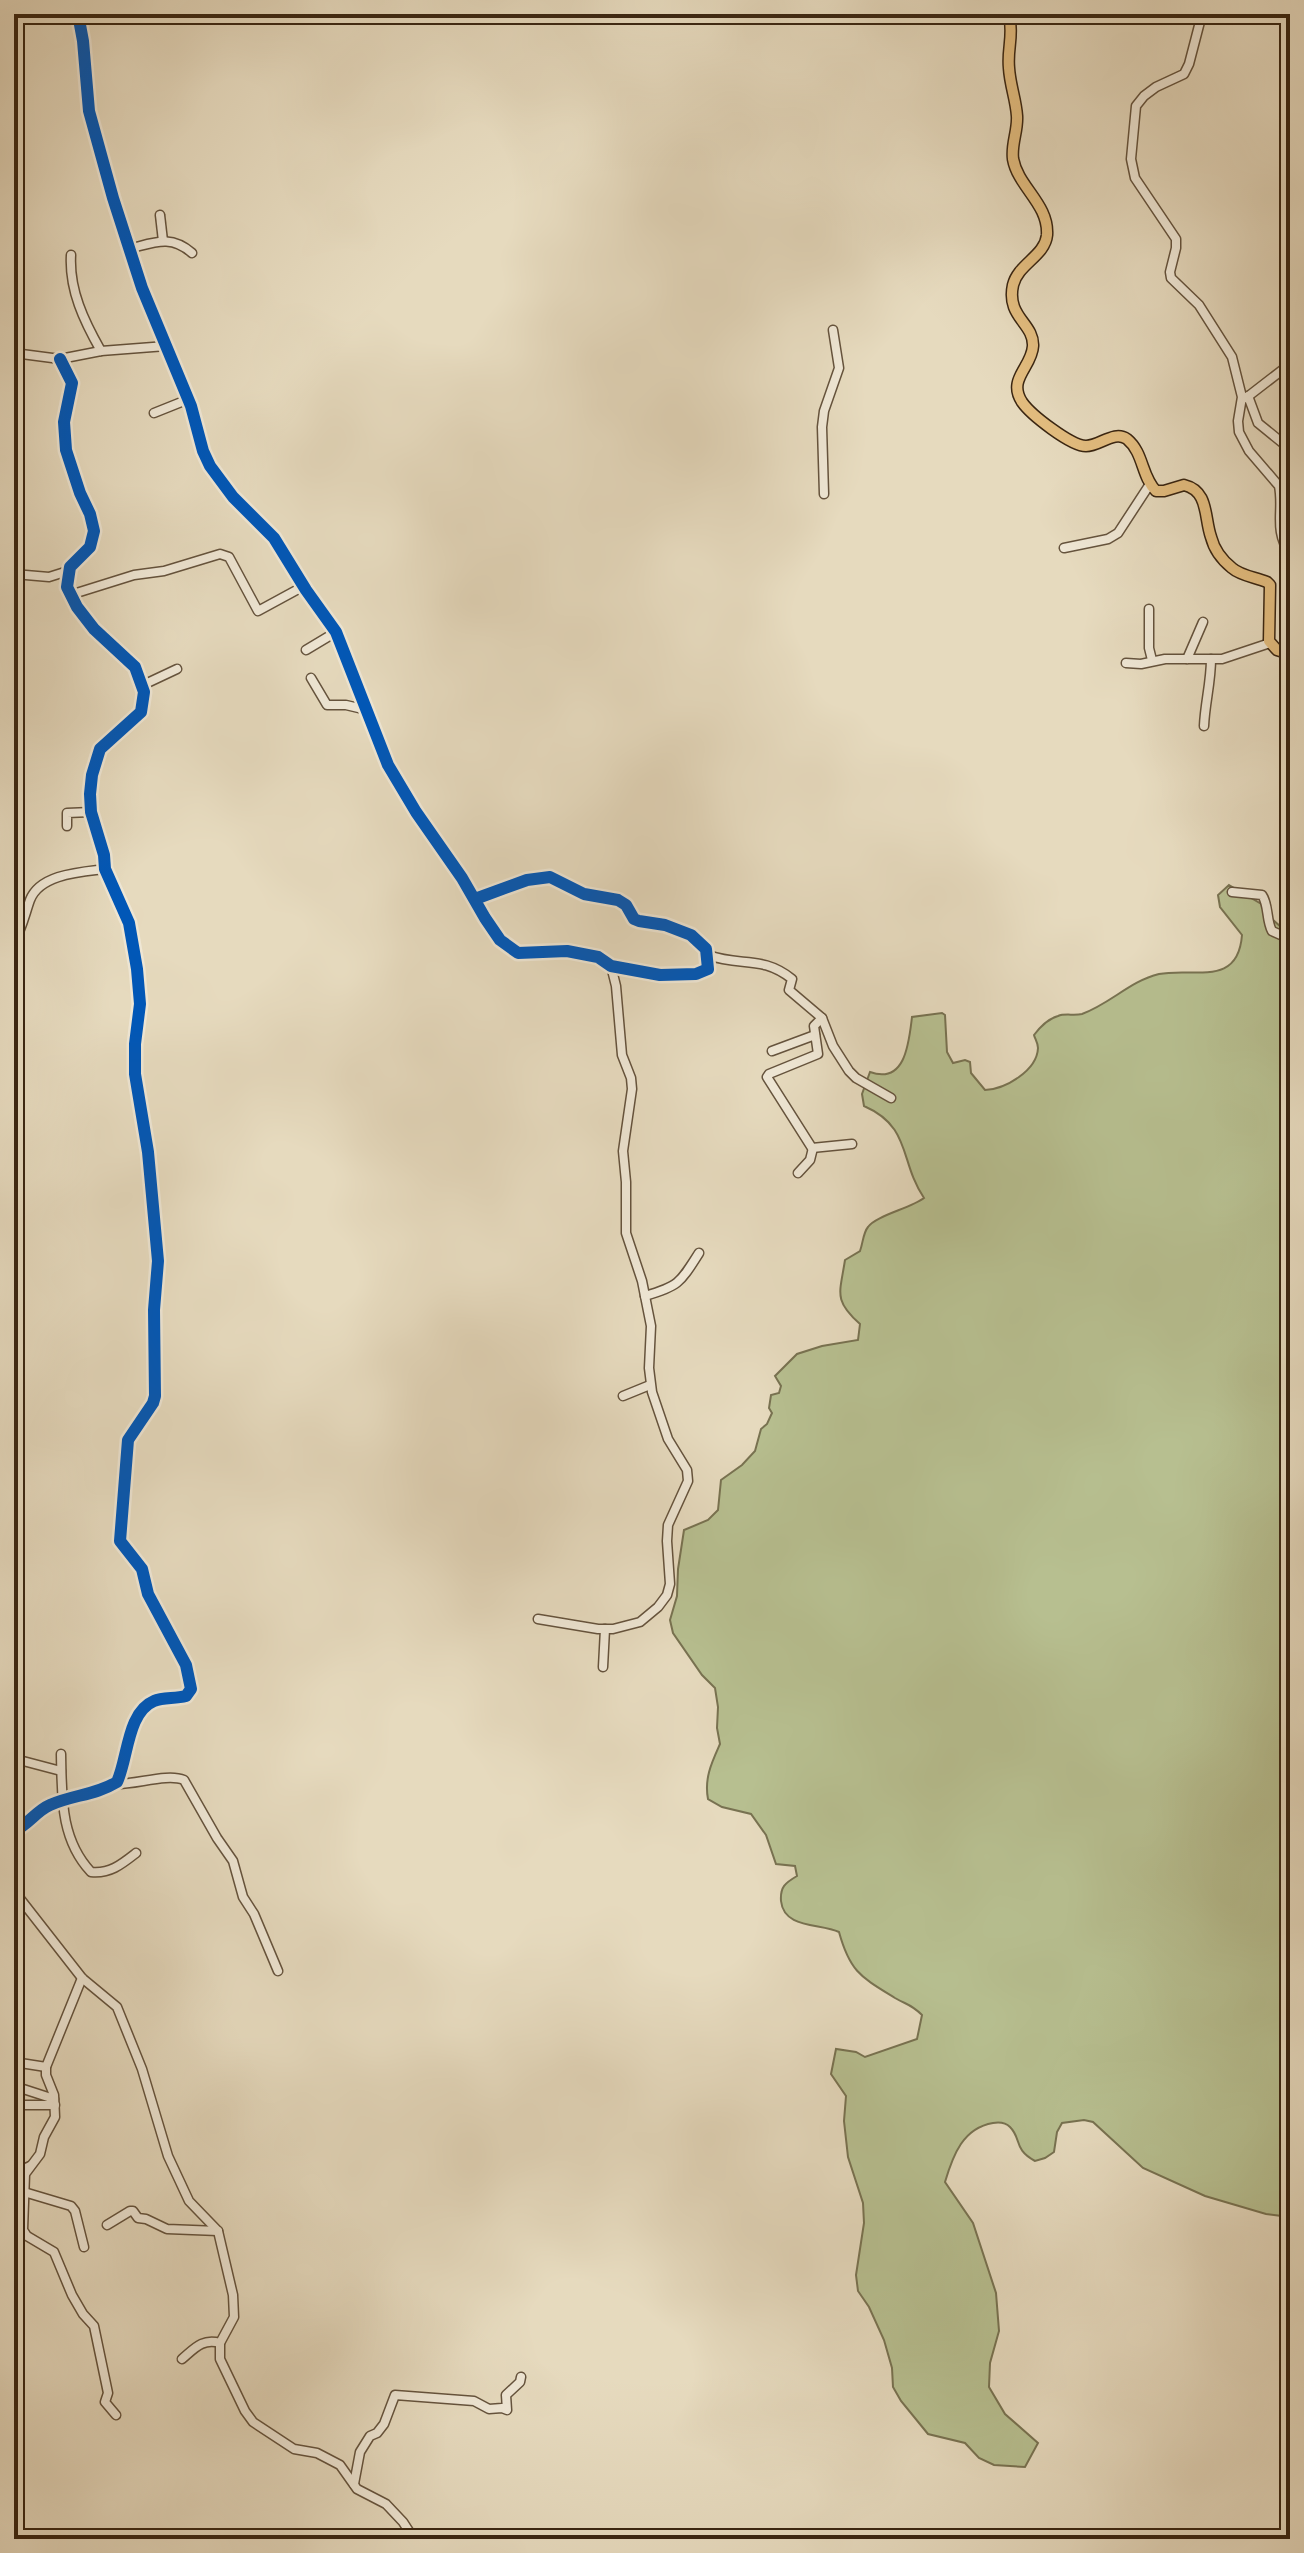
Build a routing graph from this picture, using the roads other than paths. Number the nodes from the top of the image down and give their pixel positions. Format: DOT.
graph roads {
  1 [pos="78,14"];
  2 [pos="1009,14"];
  3 [pos="1202,14"];
  4 [pos="160,215"];
  5 [pos="163,241"];
  6 [pos="128,249"];
  7 [pos="192,253"];
  8 [pos="71,255"];
  9 [pos="833,330"];
  10 [pos="166,346"];
  11 [pos="101,351"];
  12 [pos="14,353"];
  13 [pos="60,359"];
  14 [pos="1290,364"];
  15 [pos="1245,398"];
  16 [pos="189,399"];
  17 [pos="154,413"];
  18 [pos="1290,449"];
  19 [pos="1150,484"];
  20 [pos="824,494"];
  21 [pos="1064,548"];
  22 [pos="1290,554"];
  23 [pos="68,571"];
  24 [pos="14,574"];
  25 [pos="304,586"];
  26 [pos="70,595"];
  27 [pos="1149,609"];
  28 [pos="1203,622"];
  29 [pos="336,632"];
  30 [pos="1270,643"];
  31 [pos="306,650"];
  32 [pos="1290,654"];
  33 [pos="1187,659"];
  34 [pos="1211,659"];
  35 [pos="1152,660"];
  36 [pos="1126,663"];
  37 [pos="177,669"];
  38 [pos="311,678"];
  39 [pos="143,685"];
  40 [pos="367,710"];
  41 [pos="1204,726"];
  42 [pos="91,812"];
  43 [pos="67,826"];
  44 [pos="105,869"];
  45 [pos="1232,892"];
  46 [pos="475,899"];
  47 [pos="1290,939"];
  48 [pos="14,942"];
  49 [pos="708,955"];
  50 [pos="611,966"];
  51 [pos="822,1018"];
  52 [pos="815,1035"];
  53 [pos="772,1051"];
  54 [pos="891,1098"];
  55 [pos="852,1144"];
  56 [pos="813,1148"];
  57 [pos="798,1173"];
  58 [pos="699,1253"];
  59 [pos="645,1296"];
  60 [pos="650,1385"];
  61 [pos="623,1396"];
  62 [pos="538,1619"];
  63 [pos="605,1629"];
  64 [pos="603,1667"];
  65 [pos="61,1754"];
  66 [pos="23,1761"];
  67 [pos="61,1771"];
  68 [pos="113,1784"];
  69 [pos="62,1801"];
  70 [pos="14,1831"];
  71 [pos="136,1853"];
  72 [pos="14,1891"];
  73 [pos="278,1971"];
  74 [pos="82,1978"];
  75 [pos="14,2062"];
  76 [pos="46,2067"];
  77 [pos="14,2086"];
  78 [pos="54,2102"];
  79 [pos="18,2105"];
  80 [pos="30,2166"];
  81 [pos="14,2167"];
  82 [pos="20,2189"];
  83 [pos="107,2225"];
  84 [pos="218,2231"];
  85 [pos="84,2247"];
  86 [pos="220,2343"];
  87 [pos="182,2359"];
  88 [pos="521,2377"];
  89 [pos="116,2415"];
  90 [pos="354,2484"];
  91 [pos="414,2539"];
  1 -- 6 [label="street"];
  2 -- 19 [label="main road"];
  3 -- 15 [label="street"];
  4 -- 5 [label="street"];
  5 -- 6 [label="street"];
  5 -- 7 [label="street"];
  6 -- 10 [label="street"];
  8 -- 11 [label="street"];
  9 -- 20 [label="street"];
  10 -- 11 [label="street"];
  10 -- 16 [label="street"];
  11 -- 13 [label="street"];
  12 -- 13 [label="street"];
  13 -- 23 [label="street"];
  14 -- 15 [label="street"];
  15 -- 18 [label="street"];
  15 -- 22 [label="street"];
  16 -- 17 [label="street"];
  16 -- 25 [label="street"];
  19 -- 21 [label="street"];
  19 -- 30 [label="main road"];
  23 -- 24 [label="street"];
  23 -- 26 [label="street"];
  25 -- 26 [label="street"];
  25 -- 29 [label="street"];
  26 -- 39 [label="street"];
  27 -- 35 [label="street"];
  28 -- 33 [label="street"];
  29 -- 31 [label="street"];
  29 -- 40 [label="street"];
  30 -- 32 [label="main road"];
  30 -- 34 [label="street"];
  33 -- 34 [label="street"];
  33 -- 35 [label="street"];
  34 -- 41 [label="street"];
  35 -- 36 [label="street"];
  37 -- 39 [label="street"];
  38 -- 40 [label="street"];
  39 -- 42 [label="street"];
  40 -- 46 [label="street"];
  42 -- 43 [label="street"];
  42 -- 44 [label="street"];
  44 -- 48 [label="street"];
  44 -- 68 [label="street"];
  45 -- 47 [label="street"];
  46 -- 49 [label="street"];
  46 -- 50 [label="street"];
  49 -- 50 [label="street"];
  49 -- 51 [label="street"];
  50 -- 59 [label="street"];
  51 -- 52 [label="street"];
  51 -- 54 [label="street"];
  52 -- 53 [label="street"];
  52 -- 56 [label="street"];
  55 -- 56 [label="street"];
  56 -- 57 [label="street"];
  58 -- 59 [label="street"];
  59 -- 60 [label="street"];
  60 -- 61 [label="street"];
  60 -- 63 [label="street"];
  62 -- 63 [label="street"];
  63 -- 64 [label="street"];
  65 -- 67 [label="street"];
  66 -- 67 [label="street"];
  67 -- 69 [label="street"];
  68 -- 69 [label="street"];
  68 -- 73 [label="street"];
  69 -- 70 [label="street"];
  69 -- 71 [label="street"];
  72 -- 74 [label="street"];
  74 -- 76 [label="street"];
  74 -- 84 [label="street"];
  75 -- 76 [label="street"];
  76 -- 78 [label="street"];
  77 -- 78 [label="street"];
  78 -- 79 [label="street"];
  78 -- 80 [label="street"];
  80 -- 81 [label="street"];
  80 -- 82 [label="street"];
  82 -- 85 [label="street"];
  82 -- 89 [label="street"];
  83 -- 84 [label="street"];
  84 -- 86 [label="street"];
  86 -- 87 [label="street"];
  86 -- 90 [label="street"];
  88 -- 90 [label="street"];
  90 -- 91 [label="street"];
}
